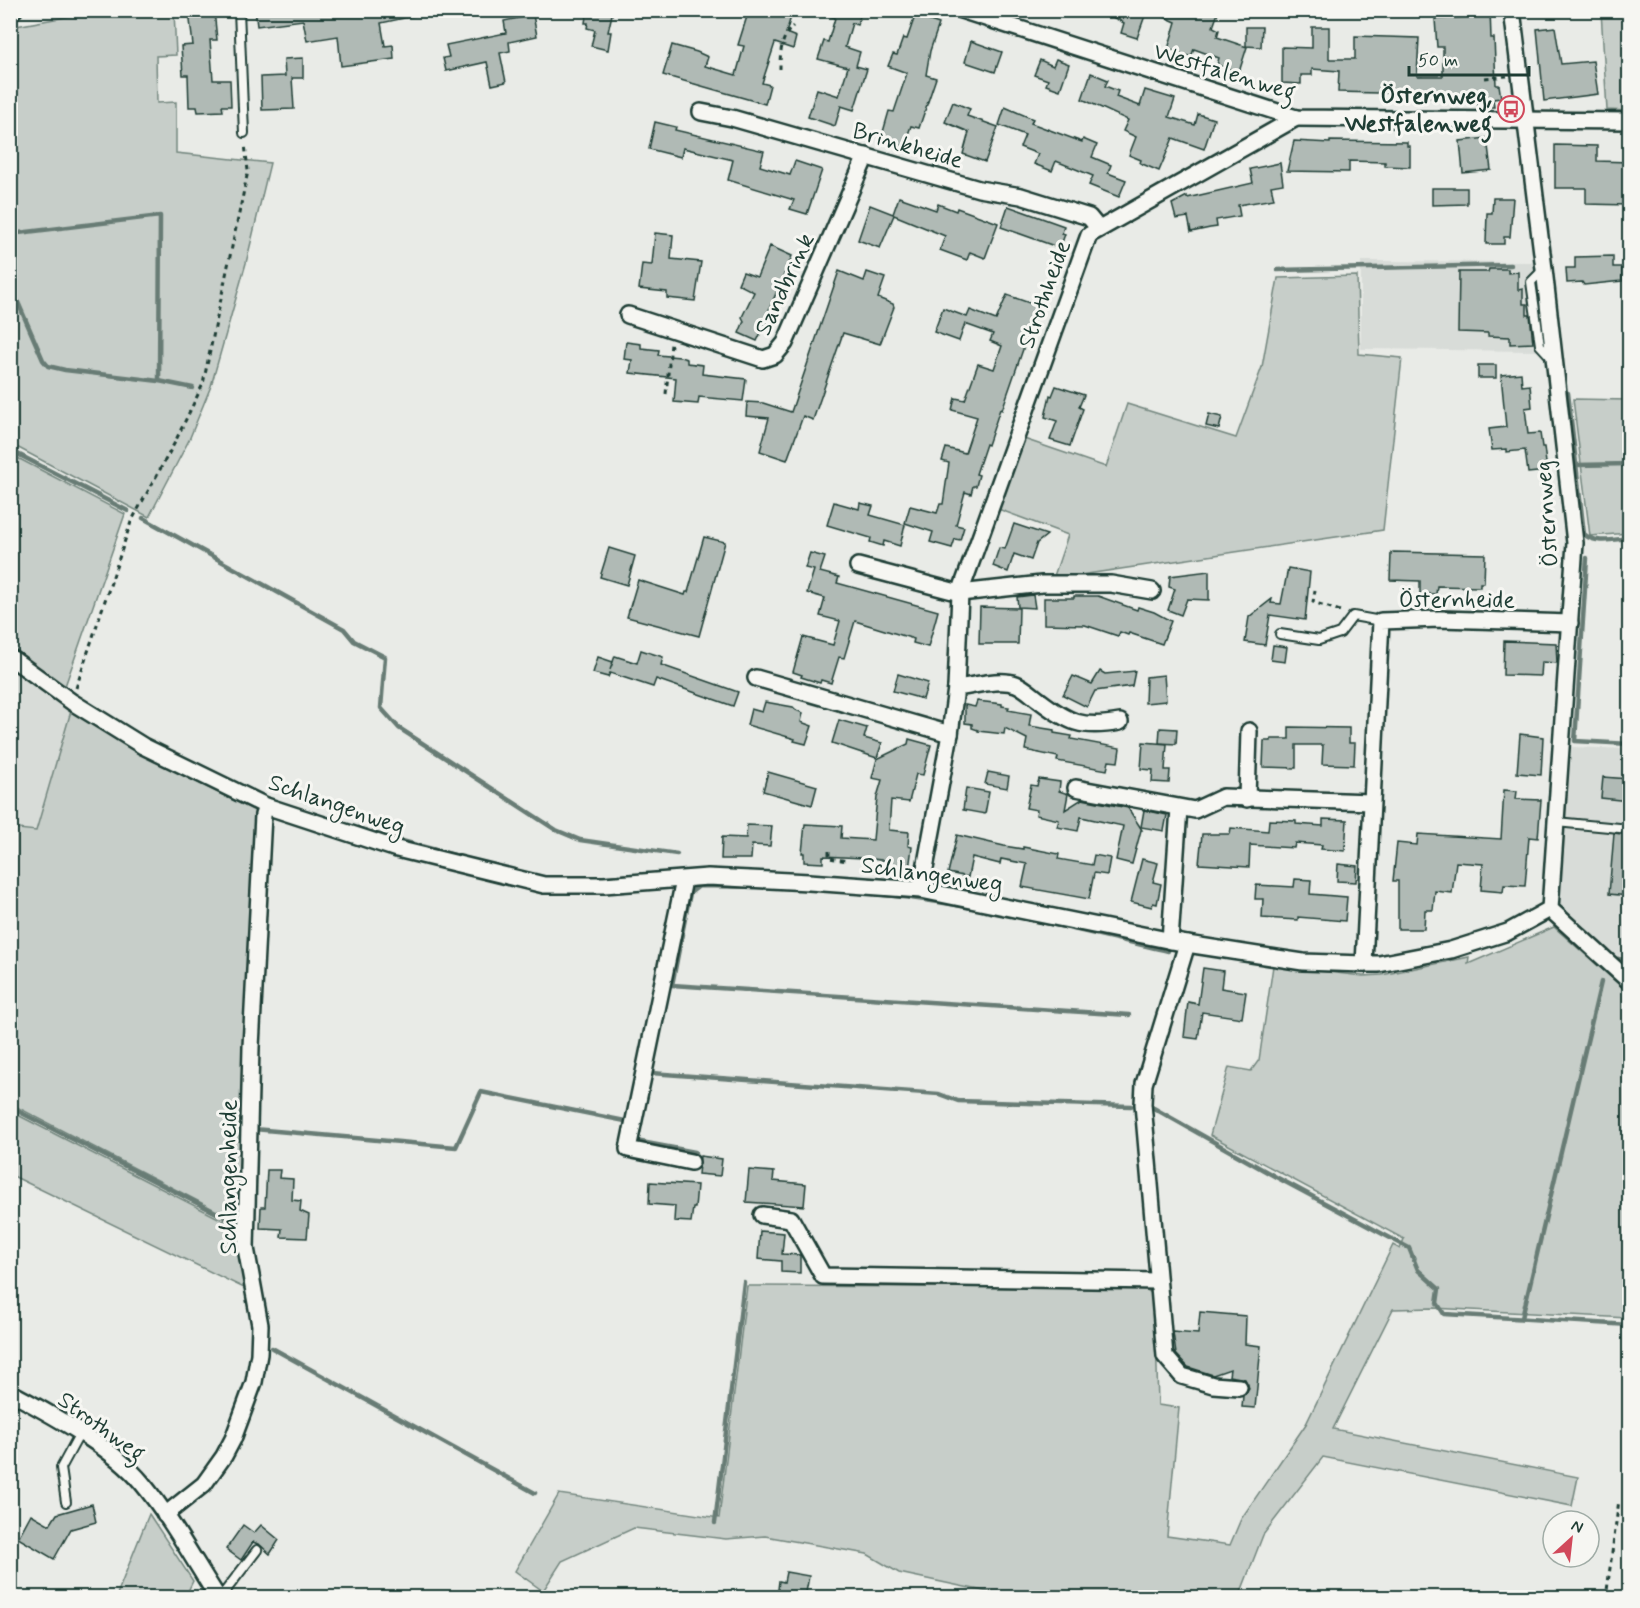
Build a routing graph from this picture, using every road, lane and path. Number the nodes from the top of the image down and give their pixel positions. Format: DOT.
graph roads {
  1 [pos="239,10"];
  2 [pos="961,10"];
  3 [pos="1512,10"];
  4 [pos="793,26"];
  5 [pos="780,69"];
  6 [pos="1520,74"];
  7 [pos="1485,78"];
  8 [pos="701,112"];
  9 [pos="1296,118"];
  10 [pos="1526,119"];
  11 [pos="1629,121"];
  12 [pos="244,133"];
  13 [pos="866,156"];
  14 [pos="1099,229"];
  15 [pos="628,315"];
  16 [pos="674,330"];
  17 [pos="666,394"];
  18 [pos="858,566"];
  19 [pos="1315,590"];
  20 [pos="1152,591"];
  21 [pos="960,592"];
  22 [pos="1353,616"];
  23 [pos="1381,621"];
  24 [pos="1570,623"];
  25 [pos="1280,634"];
  26 [pos="10,657"];
  27 [pos="756,678"];
  28 [pos="956,688"];
  29 [pos="72,702"];
  30 [pos="1120,722"];
  31 [pos="1249,731"];
  32 [pos="950,734"];
  33 [pos="10,755"];
  34 [pos="10,770"];
  35 [pos="1076,788"];
  36 [pos="1247,799"];
  37 [pos="1371,802"];
  38 [pos="266,806"];
  39 [pos="1179,808"];
  40 [pos="1556,822"];
  41 [pos="1629,829"];
  42 [pos="829,851"];
  43 [pos="847,861"];
  44 [pos="684,880"];
  45 [pos="921,890"];
  46 [pos="1550,909"];
  47 [pos="1170,941"];
  48 [pos="1187,944"];
  49 [pos="1364,964"];
  50 [pos="1629,982"];
  51 [pos="692,1162"];
  52 [pos="762,1215"];
  53 [pos="1158,1281"];
  54 [pos="1239,1387"];
  55 [pos="10,1392"];
  56 [pos="80,1433"];
  57 [pos="1619,1500"];
  58 [pos="66,1502"];
  59 [pos="165,1515"];
  60 [pos="257,1550"];
  61 [pos="219,1598"];
  62 [pos="1606,1598"];
  1 -- 12 [label="lane"];
  2 -- 9 [label="street, Westfalenweg"];
  3 -- 6 [label="street, Östernweg"];
  4 -- 5 [label="path"];
  6 -- 7 [label="path"];
  6 -- 10 [label="street, Östernweg"];
  8 -- 13 [label="street, Brinkheide"];
  9 -- 10 [label="street, Westfalenweg"];
  9 -- 14 [label="street, Strothheide"];
  10 -- 11 [label="street, Westfalenweg"];
  10 -- 24 [label="street, Östernweg"];
  12 -- 29 [label="path"];
  13 -- 14 [label="street, Brinkheide"];
  13 -- 16 [label="street, Sandbrink"];
  14 -- 21 [label="street, Strothheide"];
  15 -- 16 [label="street, Sandbrink"];
  16 -- 17 [label="path"];
  18 -- 21 [label="street"];
  19 -- 22 [label="path"];
  20 -- 21 [label="street"];
  21 -- 28 [label="street, Strothheide"];
  22 -- 23 [label="lane"];
  22 -- 25 [label="lane"];
  23 -- 24 [label="street, Östernheide"];
  23 -- 37 [label="street, Östernheide"];
  24 -- 40 [label="street, Östernweg"];
  26 -- 29 [label="street, Schlangenweg"];
  27 -- 32 [label="street"];
  28 -- 30 [label="street"];
  28 -- 32 [label="street, Strothheide"];
  29 -- 38 [label="street, Schlangenweg"];
  31 -- 36 [label="street"];
  32 -- 45 [label="street, Strothheide"];
  33 -- 34 [label="lane"];
  35 -- 39 [label="street"];
  36 -- 37 [label="street"];
  36 -- 39 [label="street"];
  37 -- 49 [label="street, Östernheide"];
  38 -- 44 [label="street, Schlangenweg"];
  38 -- 59 [label="street, Schlangenheide"];
  39 -- 47 [label="street"];
  40 -- 41 [label="lane"];
  40 -- 46 [label="street, Östernweg"];
  42 -- 43 [label="path"];
  44 -- 45 [label="street, Schlangenweg"];
  44 -- 51 [label="street"];
  45 -- 47 [label="street, Schlangenweg"];
  46 -- 49 [label="street, Schlangenweg"];
  46 -- 50 [label="street"];
  47 -- 48 [label="street, Schlangenweg"];
  48 -- 49 [label="street, Schlangenweg"];
  48 -- 53 [label="street"];
  52 -- 53 [label="street"];
  53 -- 54 [label="street"];
  55 -- 56 [label="street, Strothweg"];
  56 -- 58 [label="lane"];
  56 -- 59 [label="street, Strothweg"];
  57 -- 62 [label="path"];
  59 -- 61 [label="street, Strothweg"];
  60 -- 61 [label="lane"];
}
